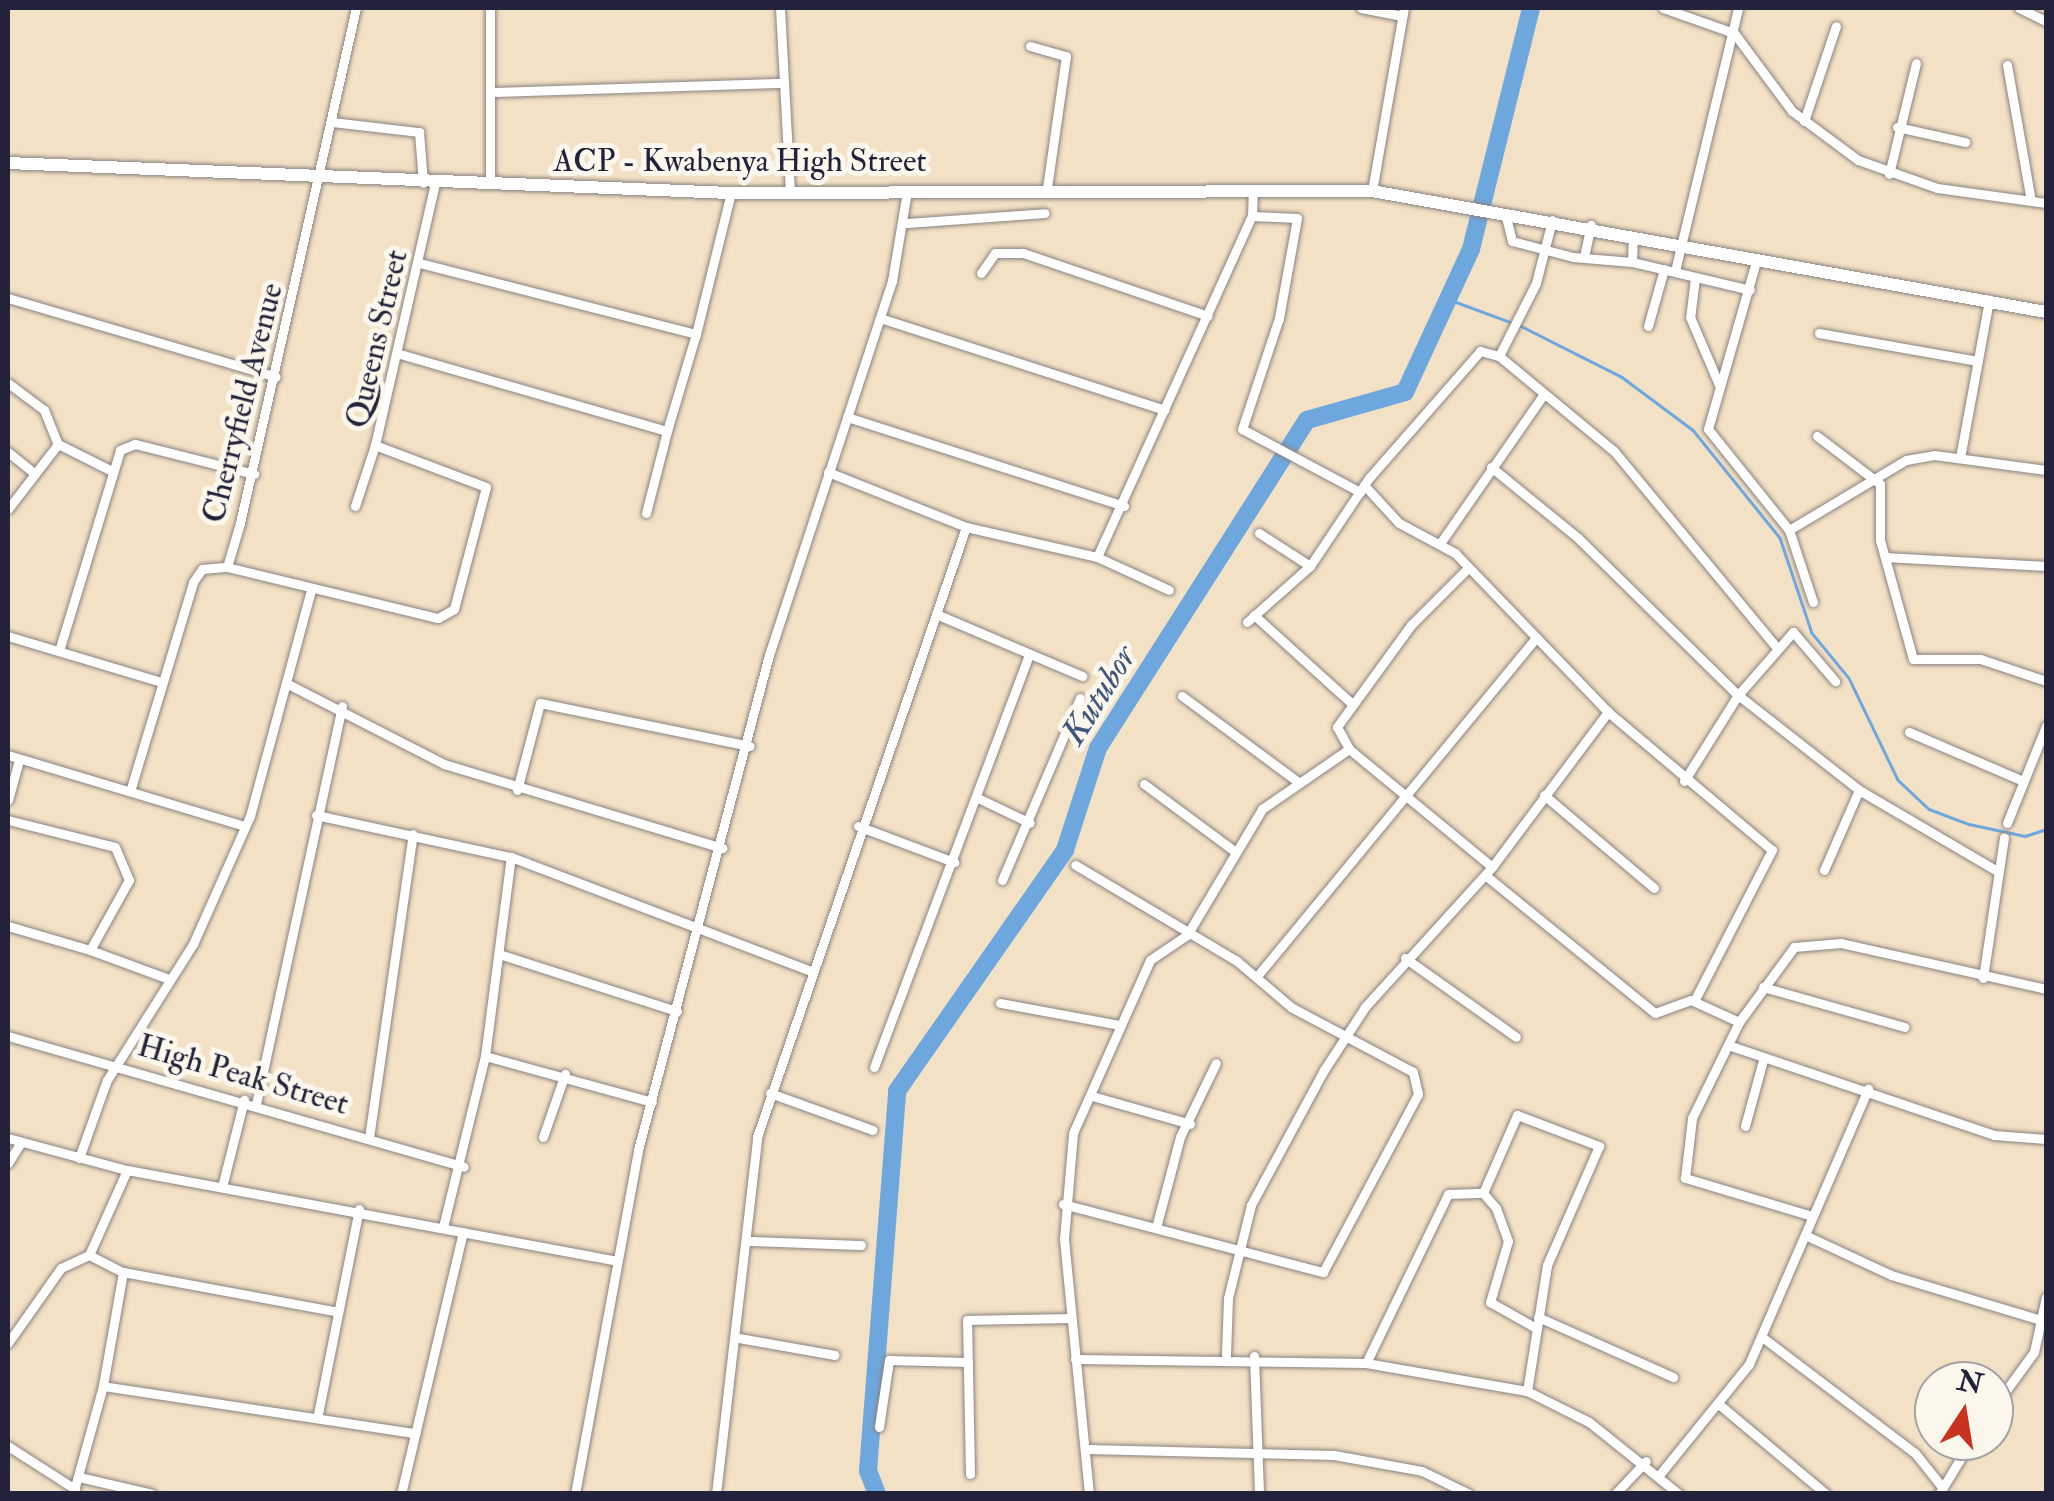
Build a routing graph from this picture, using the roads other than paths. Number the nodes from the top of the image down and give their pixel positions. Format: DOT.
graph roads {
  1 [pos="356,8"];
  2 [pos="490,8"];
  3 [pos="780,8"];
  4 [pos="1361,8"];
  5 [pos="1663,8"];
  6 [pos="1738,8"];
  7 [pos="2019,8"];
  8 [pos="1403,12"];
  9 [pos="2046,21"];
  10 [pos="1836,26"];
  11 [pos="1734,33"];
  12 [pos="1030,46"];
  13 [pos="1916,64"];
  14 [pos="2007,65"];
  15 [pos="780,84"];
  16 [pos="491,92"];
  17 [pos="1804,121"];
  18 [pos="332,122"];
  19 [pos="1897,127"];
  20 [pos="1966,142"];
  21 [pos="8,163"];
  22 [pos="1889,174"];
  23 [pos="321,176"];
  24 [pos="429,183"];
  25 [pos="490,184"];
  26 [pos="1253,186"];
  27 [pos="1048,188"];
  28 [pos="908,191"];
  29 [pos="1372,191"];
  30 [pos="731,193"];
  31 [pos="790,194"];
  32 [pos="2032,201"];
  33 [pos="2046,203"];
  34 [pos="1498,209"];
  35 [pos="1045,213"];
  36 [pos="1252,216"];
  37 [pos="1552,219"];
  38 [pos="907,223"];
  39 [pos="1592,225"];
  40 [pos="1634,233"];
  41 [pos="1679,242"];
  42 [pos="1545,252"];
  43 [pos="1758,256"];
  44 [pos="1584,257"];
  45 [pos="1632,262"];
  46 [pos="420,263"];
  47 [pos="1669,270"];
  48 [pos="981,274"];
  49 [pos="1695,278"];
  50 [pos="1750,290"];
  51 [pos="8,298"];
  52 [pos="1988,300"];
  53 [pos="2046,312"];
  54 [pos="1208,316"];
  55 [pos="880,318"];
  56 [pos="1648,326"];
  57 [pos="1820,332"];
  58 [pos="696,334"];
  59 [pos="400,354"];
  60 [pos="1500,356"];
  61 [pos="1978,361"];
  62 [pos="276,378"];
  63 [pos="8,383"];
  64 [pos="1721,388"];
  65 [pos="1544,394"];
  66 [pos="1164,410"];
  67 [pos="847,416"];
  68 [pos="667,431"];
  69 [pos="1817,436"];
  70 [pos="58,444"];
  71 [pos="375,445"];
  72 [pos="8,452"];
  73 [pos="1960,458"];
  74 [pos="1491,467"];
  75 [pos="2046,470"];
  76 [pos="112,471"];
  77 [pos="828,472"];
  78 [pos="34,473"];
  79 [pos="254,474"];
  80 [pos="1880,484"];
  81 [pos="1362,489"];
  82 [pos="355,506"];
  83 [pos="1124,506"];
  84 [pos="8,509"];
  85 [pos="646,513"];
  86 [pos="966,527"];
  87 [pos="1789,530"];
  88 [pos="1258,533"];
  89 [pos="1441,542"];
  90 [pos="1097,557"];
  91 [pos="1886,557"];
  92 [pos="1310,566"];
  93 [pos="2046,566"];
  94 [pos="227,567"];
  95 [pos="1468,568"];
  96 [pos="311,590"];
  97 [pos="1169,590"];
  98 [pos="1813,602"];
  99 [pos="936,614"];
  100 [pos="8,636"];
  101 [pos="1534,640"];
  102 [pos="1776,647"];
  103 [pos="59,651"];
  104 [pos="1028,657"];
  105 [pos="1082,676"];
  106 [pos="1835,681"];
  107 [pos="2046,681"];
  108 [pos="161,682"];
  109 [pos="286,683"];
  110 [pos="1182,696"];
  111 [pos="1738,696"];
  112 [pos="1080,698"];
  113 [pos="1352,704"];
  114 [pos="342,706"];
  115 [pos="1608,712"];
  116 [pos="2046,726"];
  117 [pos="1909,732"];
  118 [pos="750,746"];
  119 [pos="1349,749"];
  120 [pos="8,755"];
  121 [pos="19,760"];
  122 [pos="2022,780"];
  123 [pos="1297,781"];
  124 [pos="1684,781"];
  125 [pos="1144,784"];
  126 [pos="131,788"];
  127 [pos="516,790"];
  128 [pos="1859,790"];
  129 [pos="1406,795"];
  130 [pos="1544,796"];
  131 [pos="980,799"];
  132 [pos="8,800"];
  133 [pos="316,815"];
  134 [pos="8,820"];
  135 [pos="1030,823"];
  136 [pos="2007,824"];
  137 [pos="245,826"];
  138 [pos="858,826"];
  139 [pos="413,834"];
  140 [pos="2004,838"];
  141 [pos="723,848"];
  142 [pos="1233,850"];
  143 [pos="512,857"];
  144 [pos="954,862"];
  145 [pos="1075,865"];
  146 [pos="1824,870"];
  147 [pos="1489,871"];
  148 [pos="1998,872"];
  149 [pos="1002,880"];
  150 [pos="1654,888"];
  151 [pos="8,926"];
  152 [pos="699,930"];
  153 [pos="1186,935"];
  154 [pos="90,950"];
  155 [pos="499,954"];
  156 [pos="1405,958"];
  157 [pos="808,970"];
  158 [pos="1258,975"];
  159 [pos="1984,978"];
  160 [pos="170,979"];
  161 [pos="1762,987"];
  162 [pos="2046,989"];
  163 [pos="1694,1001"];
  164 [pos="1000,1004"];
  165 [pos="678,1010"];
  166 [pos="1739,1022"];
  167 [pos="1120,1025"];
  168 [pos="1904,1026"];
  169 [pos="1347,1033"];
  170 [pos="8,1036"];
  171 [pos="1516,1037"];
  172 [pos="1728,1045"];
  173 [pos="485,1056"];
  174 [pos="1763,1060"];
  175 [pos="1216,1063"];
  176 [pos="121,1065"];
  177 [pos="874,1067"];
  178 [pos="565,1074"];
  179 [pos="1868,1089"];
  180 [pos="770,1092"];
  181 [pos="1092,1096"];
  182 [pos="244,1100"];
  183 [pos="652,1102"];
  184 [pos="256,1104"];
  185 [pos="1190,1124"];
  186 [pos="1745,1126"];
  187 [pos="873,1130"];
  188 [pos="544,1137"];
  189 [pos="8,1138"];
  190 [pos="369,1138"];
  191 [pos="2046,1139"];
  192 [pos="21,1142"];
  193 [pos="78,1158"];
  194 [pos="8,1163"];
  195 [pos="464,1167"];
  196 [pos="127,1170"];
  197 [pos="222,1186"];
  198 [pos="1483,1193"];
  199 [pos="1064,1204"];
  200 [pos="359,1209"];
  201 [pos="1812,1216"];
  202 [pos="1156,1224"];
  203 [pos="443,1227"];
  204 [pos="463,1232"];
  205 [pos="1805,1234"];
  206 [pos="750,1240"];
  207 [pos="861,1245"];
  208 [pos="1240,1250"];
  209 [pos="89,1255"];
  210 [pos="616,1261"];
  211 [pos="123,1272"];
  212 [pos="2046,1296"];
  213 [pos="338,1312"];
  214 [pos="1068,1318"];
  215 [pos="2041,1320"];
  216 [pos="1537,1322"];
  217 [pos="1762,1336"];
  218 [pos="739,1338"];
  219 [pos="8,1343"];
  220 [pos="834,1355"];
  221 [pos="1226,1355"];
  222 [pos="1254,1356"];
  223 [pos="1076,1360"];
  224 [pos="968,1362"];
  225 [pos="1366,1363"];
  226 [pos="1673,1377"];
  227 [pos="2014,1380"];
  228 [pos="103,1386"];
  229 [pos="1527,1391"];
  230 [pos="1721,1406"];
  231 [pos="318,1414"];
  232 [pos="879,1427"];
  233 [pos="415,1433"];
  234 [pos="8,1446"];
  235 [pos="1088,1449"];
  236 [pos="1260,1456"];
  237 [pos="1646,1461"];
  238 [pos="1958,1461"];
  239 [pos="970,1474"];
  240 [pos="1660,1474"];
  241 [pos="79,1477"];
  242 [pos="1941,1490"];
  243 [pos="74,1491"];
  244 [pos="152,1494"];
  245 [pos="401,1494"];
  246 [pos="575,1494"];
  247 [pos="716,1494"];
  248 [pos="1089,1494"];
  249 [pos="1260,1494"];
  250 [pos="1469,1494"];
  251 [pos="1615,1494"];
  252 [pos="1678,1494"];
  253 [pos="1826,1494"];
  1 -- 18 [label="street, Cherryfield Avenue"];
  2 -- 16 [label="street"];
  3 -- 15 [label="street"];
  4 -- 8 [label="street"];
  5 -- 11 [label="street"];
  6 -- 11 [label="street"];
  7 -- 9 [label="street"];
  8 -- 29 [label="street"];
  10 -- 17 [label="street"];
  11 -- 17 [label="street"];
  11 -- 41 [label="street"];
  12 -- 27 [label="street"];
  13 -- 19 [label="street"];
  14 -- 32 [label="street"];
  15 -- 16 [label="street"];
  15 -- 31 [label="street"];
  16 -- 25 [label="street"];
  17 -- 22 [label="street"];
  18 -- 23 [label="street, Cherryfield Avenue"];
  18 -- 24 [label="street, Queens Street"];
  19 -- 20 [label="street"];
  19 -- 22 [label="street"];
  21 -- 23 [label="main road, ACP - Kwabenya High Street"];
  22 -- 32 [label="street"];
  23 -- 24 [label="main road, ACP - Kwabenya High Street"];
  23 -- 62 [label="street, Cherryfield Avenue"];
  24 -- 25 [label="main road, ACP - Kwabenya High Street"];
  24 -- 46 [label="street, Queens Street"];
  25 -- 30 [label="main road, ACP - Kwabenya High Street"];
  26 -- 27 [label="main road, ACP - Kwabenya High Street"];
  26 -- 29 [label="main road, ACP - Kwabenya High Street"];
  26 -- 36 [label="street"];
  27 -- 28 [label="main road, ACP - Kwabenya High Street"];
  28 -- 31 [label="main road, ACP - Kwabenya High Street"];
  28 -- 38 [label="street"];
  29 -- 34 [label="main road, ACP - Kwabenya High Street"];
  30 -- 31 [label="main road, ACP - Kwabenya High Street"];
  30 -- 58 [label="street"];
  32 -- 33 [label="street"];
  34 -- 37 [label="main road, ACP - Kwabenya High Street"];
  34 -- 42 [label="street"];
  35 -- 38 [label="street"];
  36 -- 54 [label="street"];
  36 -- 81 [label="street"];
  37 -- 39 [label="main road, ACP - Kwabenya High Street"];
  37 -- 42 [label="street"];
  38 -- 55 [label="street"];
  39 -- 40 [label="main road, ACP - Kwabenya High Street"];
  39 -- 44 [label="street"];
  40 -- 41 [label="main road, ACP - Kwabenya High Street"];
  40 -- 45 [label="street"];
  41 -- 43 [label="main road, ACP - Kwabenya High Street"];
  41 -- 47 [label="street"];
  42 -- 44 [label="street"];
  42 -- 60 [label="street"];
  43 -- 50 [label="street"];
  43 -- 52 [label="main road, ACP - Kwabenya High Street"];
  44 -- 45 [label="street"];
  45 -- 47 [label="street"];
  46 -- 58 [label="street"];
  46 -- 59 [label="street, Queens Street"];
  47 -- 49 [label="street"];
  47 -- 56 [label="street"];
  48 -- 54 [label="street"];
  49 -- 50 [label="street"];
  49 -- 64 [label="street"];
  50 -- 64 [label="street"];
  51 -- 62 [label="street"];
  52 -- 53 [label="main road, ACP - Kwabenya High Street"];
  52 -- 61 [label="street"];
  54 -- 66 [label="street"];
  55 -- 66 [label="street"];
  55 -- 67 [label="street"];
  57 -- 61 [label="street"];
  58 -- 68 [label="street"];
  59 -- 68 [label="street"];
  59 -- 71 [label="street, Queens Street"];
  60 -- 65 [label="street"];
  60 -- 81 [label="street"];
  61 -- 73 [label="street"];
  62 -- 79 [label="street, Cherryfield Avenue"];
  63 -- 70 [label="street"];
  64 -- 87 [label="street"];
  65 -- 74 [label="street"];
  65 -- 102 [label="street"];
  66 -- 83 [label="street"];
  67 -- 77 [label="street"];
  67 -- 83 [label="street"];
  68 -- 85 [label="street"];
  69 -- 80 [label="street"];
  70 -- 76 [label="street"];
  70 -- 78 [label="street"];
  71 -- 82 [label="street"];
  71 -- 96 [label="street, Queens Street"];
  72 -- 78 [label="street"];
  73 -- 75 [label="street"];
  73 -- 80 [label="street"];
  74 -- 89 [label="street"];
  74 -- 111 [label="street"];
  76 -- 79 [label="street"];
  76 -- 103 [label="street"];
  77 -- 86 [label="street"];
  77 -- 118 [label="street"];
  78 -- 84 [label="street"];
  79 -- 94 [label="street, Cherryfield Avenue"];
  80 -- 87 [label="street"];
  80 -- 91 [label="street"];
  81 -- 89 [label="street"];
  81 -- 92 [label="street"];
  83 -- 90 [label="street"];
  86 -- 90 [label="street"];
  86 -- 99 [label="street"];
  87 -- 98 [label="street"];
  88 -- 92 [label="street"];
  89 -- 95 [label="street"];
  90 -- 97 [label="street"];
  91 -- 93 [label="street"];
  91 -- 107 [label="street"];
  92 -- 113 [label="street"];
  94 -- 96 [label="street, Queens Street"];
  94 -- 108 [label="street, Cherryfield Avenue"];
  95 -- 101 [label="street"];
  95 -- 113 [label="street"];
  96 -- 109 [label="street"];
  99 -- 104 [label="street"];
  99 -- 138 [label="street"];
  100 -- 103 [label="street"];
  101 -- 115 [label="street"];
  101 -- 129 [label="street"];
  102 -- 106 [label="street"];
  102 -- 111 [label="street"];
  103 -- 108 [label="street"];
  104 -- 105 [label="street"];
  104 -- 131 [label="street"];
  108 -- 126 [label="street, Cherryfield Avenue"];
  109 -- 114 [label="street"];
  109 -- 137 [label="street"];
  110 -- 123 [label="street"];
  111 -- 124 [label="street"];
  111 -- 128 [label="street"];
  112 -- 135 [label="street"];
  113 -- 119 [label="street"];
  114 -- 127 [label="street"];
  114 -- 133 [label="street"];
  115 -- 124 [label="street"];
  115 -- 130 [label="street"];
  116 -- 122 [label="street"];
  117 -- 122 [label="street"];
  118 -- 127 [label="street"];
  118 -- 141 [label="street"];
  119 -- 123 [label="street"];
  119 -- 129 [label="street"];
  120 -- 121 [label="street"];
  121 -- 126 [label="street"];
  121 -- 132 [label="street"];
  122 -- 136 [label="street"];
  123 -- 142 [label="street"];
  124 -- 163 [label="street"];
  125 -- 142 [label="street"];
  126 -- 137 [label="street"];
  127 -- 141 [label="street"];
  128 -- 146 [label="street"];
  128 -- 148 [label="street"];
  129 -- 147 [label="street"];
  129 -- 158 [label="street"];
  130 -- 147 [label="street"];
  130 -- 150 [label="street"];
  131 -- 135 [label="street"];
  131 -- 144 [label="street"];
  133 -- 139 [label="street"];
  133 -- 184 [label="street"];
  134 -- 154 [label="street"];
  135 -- 149 [label="street"];
  137 -- 160 [label="street"];
  138 -- 144 [label="street"];
  138 -- 157 [label="street"];
  139 -- 143 [label="street"];
  139 -- 190 [label="street"];
  140 -- 148 [label="street"];
  141 -- 152 [label="street"];
  142 -- 153 [label="street"];
  143 -- 152 [label="street"];
  143 -- 155 [label="street"];
  144 -- 177 [label="street"];
  145 -- 153 [label="street"];
  147 -- 156 [label="street"];
  147 -- 163 [label="street"];
  148 -- 159 [label="street"];
  151 -- 154 [label="street"];
  152 -- 157 [label="street"];
  152 -- 165 [label="street"];
  153 -- 158 [label="street"];
  153 -- 167 [label="street"];
  154 -- 160 [label="street"];
  155 -- 165 [label="street"];
  155 -- 173 [label="street"];
  156 -- 169 [label="street"];
  156 -- 171 [label="street"];
  157 -- 180 [label="street"];
  158 -- 169 [label="street"];
  159 -- 161 [label="street"];
  159 -- 162 [label="street"];
  160 -- 176 [label="street"];
  161 -- 166 [label="street"];
  161 -- 168 [label="street"];
  163 -- 166 [label="street"];
  164 -- 167 [label="street"];
  165 -- 183 [label="street"];
  166 -- 172 [label="street"];
  167 -- 181 [label="street"];
  169 -- 208 [label="street"];
  169 -- 208 [label="street"];
  170 -- 176 [label="street, High Peak Street"];
  172 -- 174 [label="street"];
  172 -- 201 [label="street"];
  173 -- 178 [label="street"];
  173 -- 195 [label="street"];
  174 -- 179 [label="street"];
  174 -- 186 [label="street"];
  175 -- 185 [label="street"];
  176 -- 182 [label="street, High Peak Street"];
  176 -- 193 [label="street"];
  178 -- 183 [label="street"];
  178 -- 188 [label="street"];
  179 -- 191 [label="street"];
  179 -- 201 [label="street"];
  180 -- 187 [label="street"];
  180 -- 206 [label="street"];
  181 -- 185 [label="street"];
  181 -- 199 [label="street"];
  182 -- 184 [label="street, High Peak Street"];
  182 -- 197 [label="street"];
  183 -- 210 [label="street"];
  184 -- 190 [label="street, High Peak Street"];
  185 -- 202 [label="street"];
  189 -- 192 [label="street"];
  190 -- 195 [label="street, High Peak Street"];
  192 -- 193 [label="street"];
  192 -- 194 [label="street"];
  193 -- 196 [label="street"];
  195 -- 203 [label="street"];
  196 -- 197 [label="street"];
  196 -- 209 [label="street"];
  197 -- 200 [label="street"];
  198 -- 216 [label="street"];
  198 -- 216 [label="street"];
  198 -- 225 [label="street"];
  199 -- 202 [label="street"];
  199 -- 214 [label="street"];
  200 -- 203 [label="street"];
  200 -- 213 [label="street"];
  201 -- 205 [label="street"];
  202 -- 208 [label="street"];
  203 -- 204 [label="street"];
  204 -- 210 [label="street"];
  204 -- 233 [label="street"];
  205 -- 215 [label="street"];
  205 -- 217 [label="street"];
  206 -- 207 [label="street"];
  206 -- 218 [label="street"];
  208 -- 221 [label="street"];
  209 -- 211 [label="street"];
  209 -- 219 [label="street"];
  210 -- 246 [label="street"];
  211 -- 213 [label="street"];
  211 -- 228 [label="street"];
  212 -- 215 [label="street"];
  213 -- 231 [label="street"];
  214 -- 223 [label="street"];
  214 -- 224 [label="street"];
  215 -- 227 [label="street"];
  216 -- 226 [label="street"];
  216 -- 229 [label="street"];
  217 -- 230 [label="street"];
  217 -- 242 [label="street"];
  218 -- 220 [label="street"];
  218 -- 247 [label="street"];
  221 -- 222 [label="street"];
  221 -- 223 [label="street"];
  222 -- 225 [label="street"];
  222 -- 236 [label="street"];
  223 -- 235 [label="street"];
  224 -- 232 [label="street"];
  224 -- 239 [label="street"];
  225 -- 229 [label="street"];
  228 -- 231 [label="street"];
  228 -- 241 [label="street"];
  229 -- 237 [label="street"];
  230 -- 240 [label="street"];
  230 -- 253 [label="street"];
  231 -- 233 [label="street"];
  233 -- 245 [label="street"];
  234 -- 243 [label="street"];
  235 -- 236 [label="street"];
  235 -- 248 [label="street"];
  236 -- 249 [label="street"];
  236 -- 250 [label="street"];
  237 -- 240 [label="street"];
  237 -- 251 [label="street"];
  238 -- 242 [label="street"];
  240 -- 252 [label="street"];
  241 -- 243 [label="street"];
  241 -- 244 [label="street"];
}
